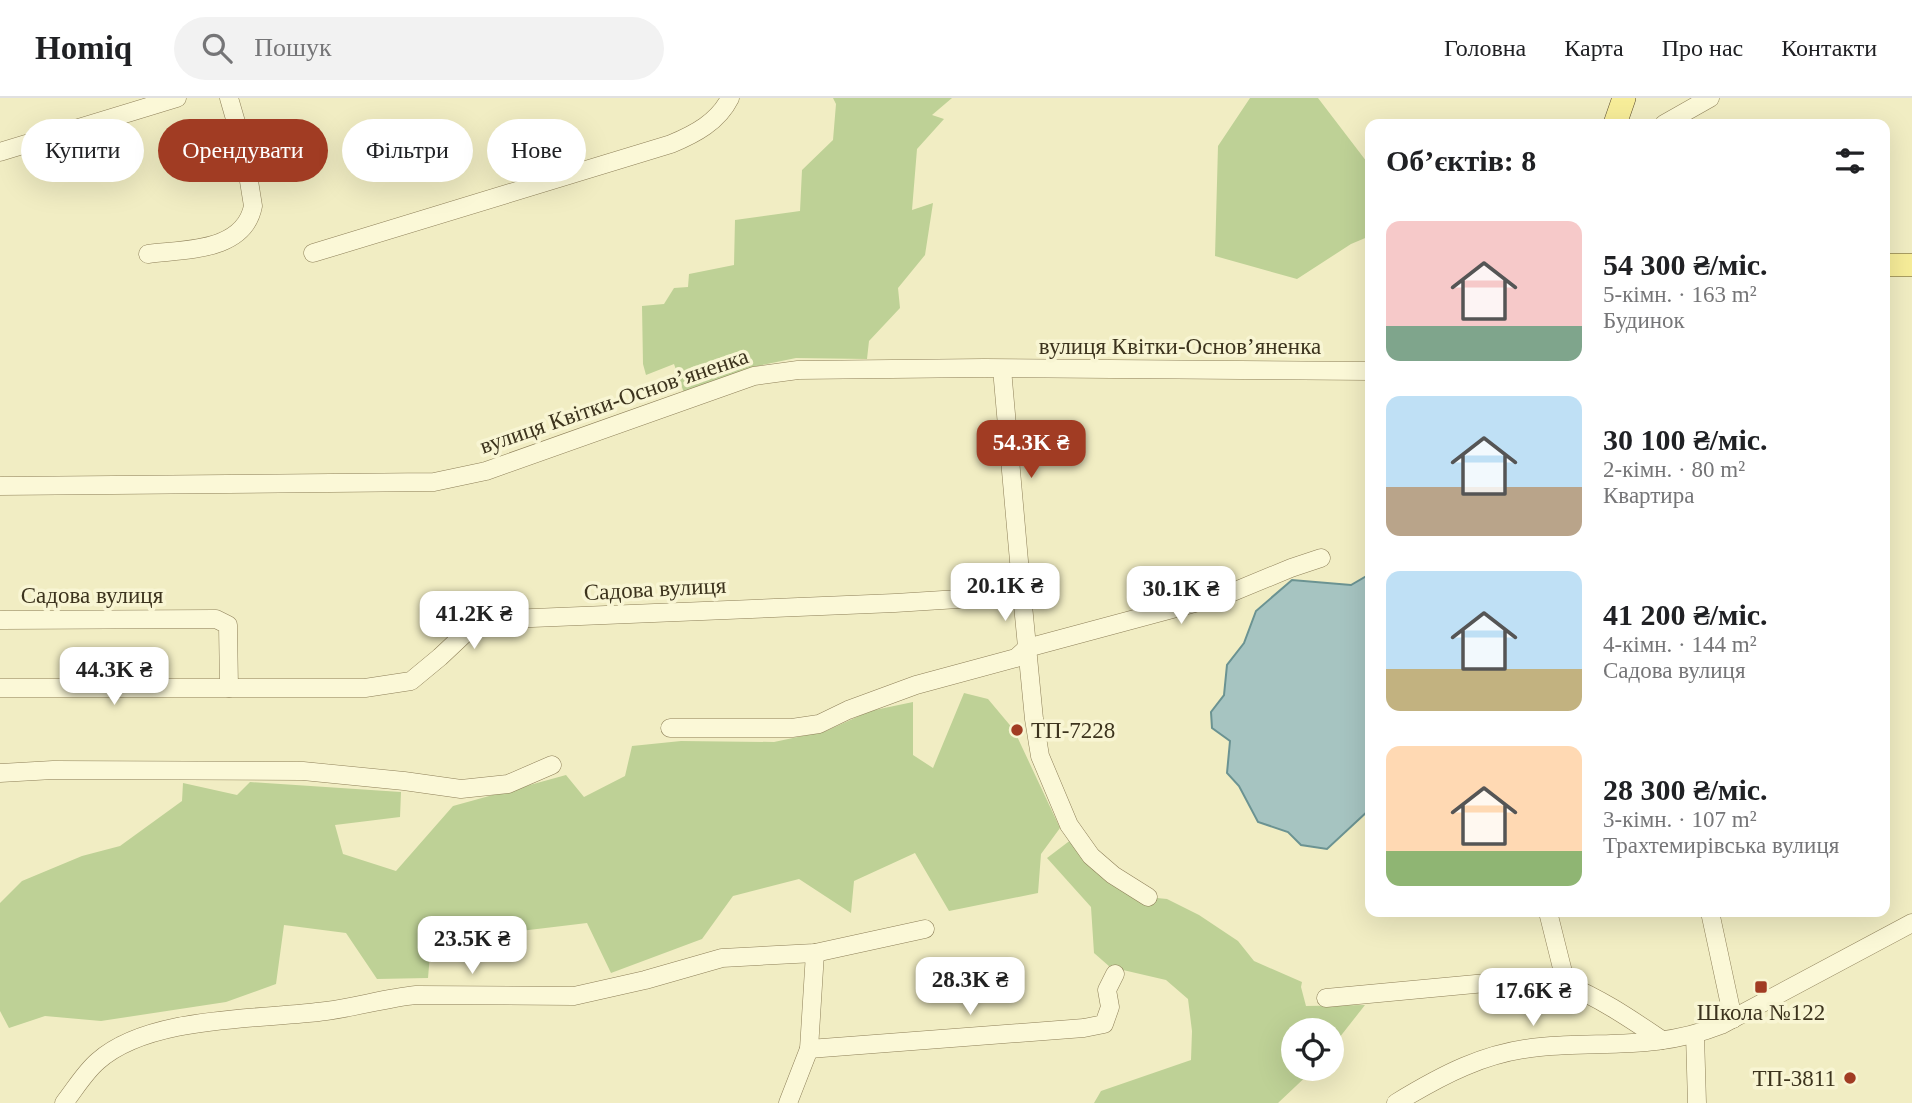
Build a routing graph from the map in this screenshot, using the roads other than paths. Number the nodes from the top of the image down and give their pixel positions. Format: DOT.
graph roads {
  1 [pos="177,98"];
  2 [pos="229,98"];
  3 [pos="730,98"];
  4 [pos="1624,98"];
  5 [pos="1710,98"];
  6 [pos="1617,119"];
  7 [pos="1673,119"];
  8 [pos="0,152"];
  9 [pos="313,253"];
  10 [pos="148,254"];
  11 [pos="1890,265"];
  12 [pos="1912,265"];
  13 [pos="1002,369"];
  14 [pos="1365,371"];
  15 [pos="0,486"];
  16 [pos="1321,558"];
  17 [pos="1021,595"];
  18 [pos="0,620"];
  19 [pos="1027,648"];
  20 [pos="0,688"];
  21 [pos="229,688"];
  22 [pos="670,728"];
  23 [pos="552,765"];
  24 [pos="0,773"];
  25 [pos="1147,897"];
  26 [pos="1549,917"];
  27 [pos="1711,917"];
  28 [pos="1912,923"];
  29 [pos="925,929"];
  30 [pos="815,953"];
  31 [pos="1115,974"];
  32 [pos="1566,984"];
  33 [pos="1326,998"];
  34 [pos="1733,1019"];
  35 [pos="1696,1035"];
  36 [pos="1662,1040"];
  37 [pos="808,1049"];
  38 [pos="64,1103"];
  39 [pos="788,1103"];
  40 [pos="1396,1103"];
  41 [pos="1698,1103"];
  1 -- 8 [label="street"];
  2 -- 10 [label="street"];
  3 -- 9 [label="street"];
  4 -- 6 [label="main road"];
  5 -- 7 [label="street"];
  11 -- 12 [label="main road"];
  13 -- 14 [label="street, вулиця Квітки-Основ’яненка"];
  13 -- 15 [label="street, вулиця Квітки-Основ’яненка"];
  13 -- 17 [label="street"];
  16 -- 19 [label="street"];
  17 -- 19 [label="street"];
  17 -- 21 [label="street, Садова вулиця"];
  18 -- 21 [label="street, Садова вулиця"];
  19 -- 22 [label="street"];
  19 -- 25 [label="street"];
  20 -- 21 [label="street"];
  23 -- 24 [label="street"];
  26 -- 32 [label="street"];
  27 -- 34 [label="street"];
  28 -- 34 [label="street"];
  29 -- 30 [label="street"];
  30 -- 37 [label="street"];
  30 -- 38 [label="street"];
  31 -- 37 [label="street"];
  32 -- 33 [label="street"];
  32 -- 36 [label="street"];
  34 -- 35 [label="street"];
  35 -- 36 [label="street"];
  35 -- 41 [label="street"];
  36 -- 40 [label="street"];
  37 -- 39 [label="street"];
}
